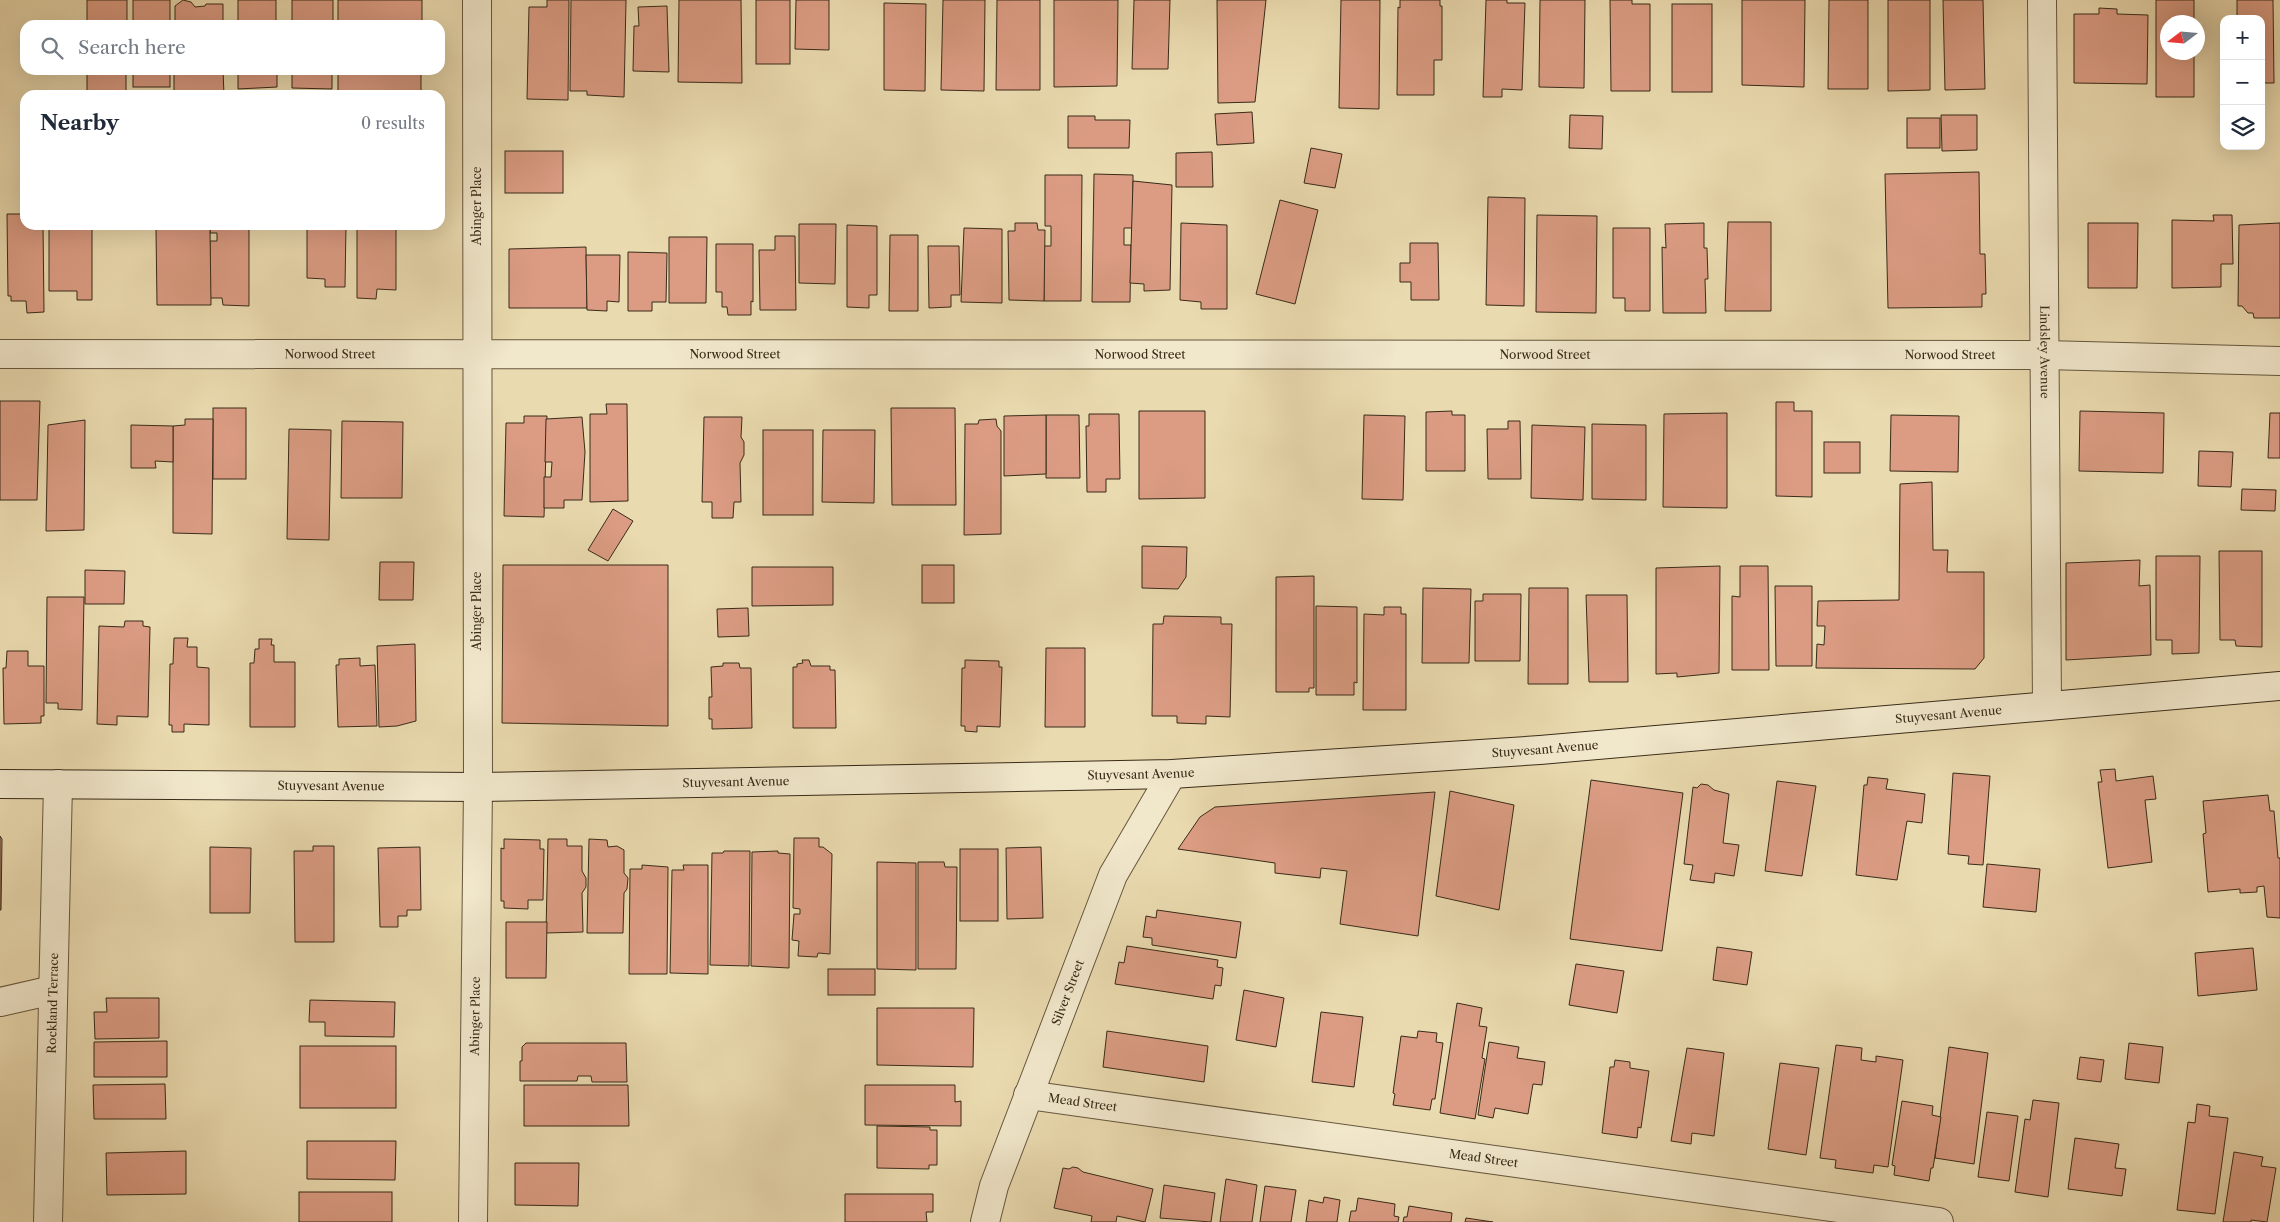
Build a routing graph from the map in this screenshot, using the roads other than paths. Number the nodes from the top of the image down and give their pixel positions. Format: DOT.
graph roads {
  1 [pos="477,0"];
  2 [pos="2042,0"];
  3 [pos="0,354"];
  4 [pos="477,355"];
  5 [pos="2045,355"];
  6 [pos="2280,361"];
  7 [pos="2280,686"];
  8 [pos="2047,706"];
  9 [pos="1172,774"];
  10 [pos="0,784"];
  11 [pos="58,784"];
  12 [pos="478,787"];
  13 [pos="54,990"];
  14 [pos="0,1002"];
  15 [pos="1028,1095"];
  16 [pos="48,1222"];
  17 [pos="473,1222"];
  18 [pos="984,1222"];
  19 [pos="1939,1222"];
  1 -- 4 [label="street, Abinger Place"];
  2 -- 5 [label="street, Lindsley Avenue"];
  3 -- 4 [label="street, Norwood Street"];
  4 -- 5 [label="street, Norwood Street"];
  4 -- 12 [label="street, Abinger Place"];
  5 -- 6 [label="street, Norwood Street"];
  5 -- 8 [label="street, Lindsley Avenue"];
  7 -- 8 [label="street, Stuyvesant Avenue"];
  8 -- 9 [label="street, Stuyvesant Avenue"];
  9 -- 12 [label="street, Stuyvesant Avenue"];
  9 -- 15 [label="street, Silver Street"];
  10 -- 11 [label="street, Stuyvesant Avenue"];
  11 -- 12 [label="street, Stuyvesant Avenue"];
  11 -- 13 [label="street, Rockland Terrace"];
  12 -- 17 [label="street, Abinger Place"];
  13 -- 14 [label="street"];
  13 -- 16 [label="street, Rockland Terrace"];
  15 -- 18 [label="street, Silver Street"];
  15 -- 19 [label="street, Mead Street"];
}
